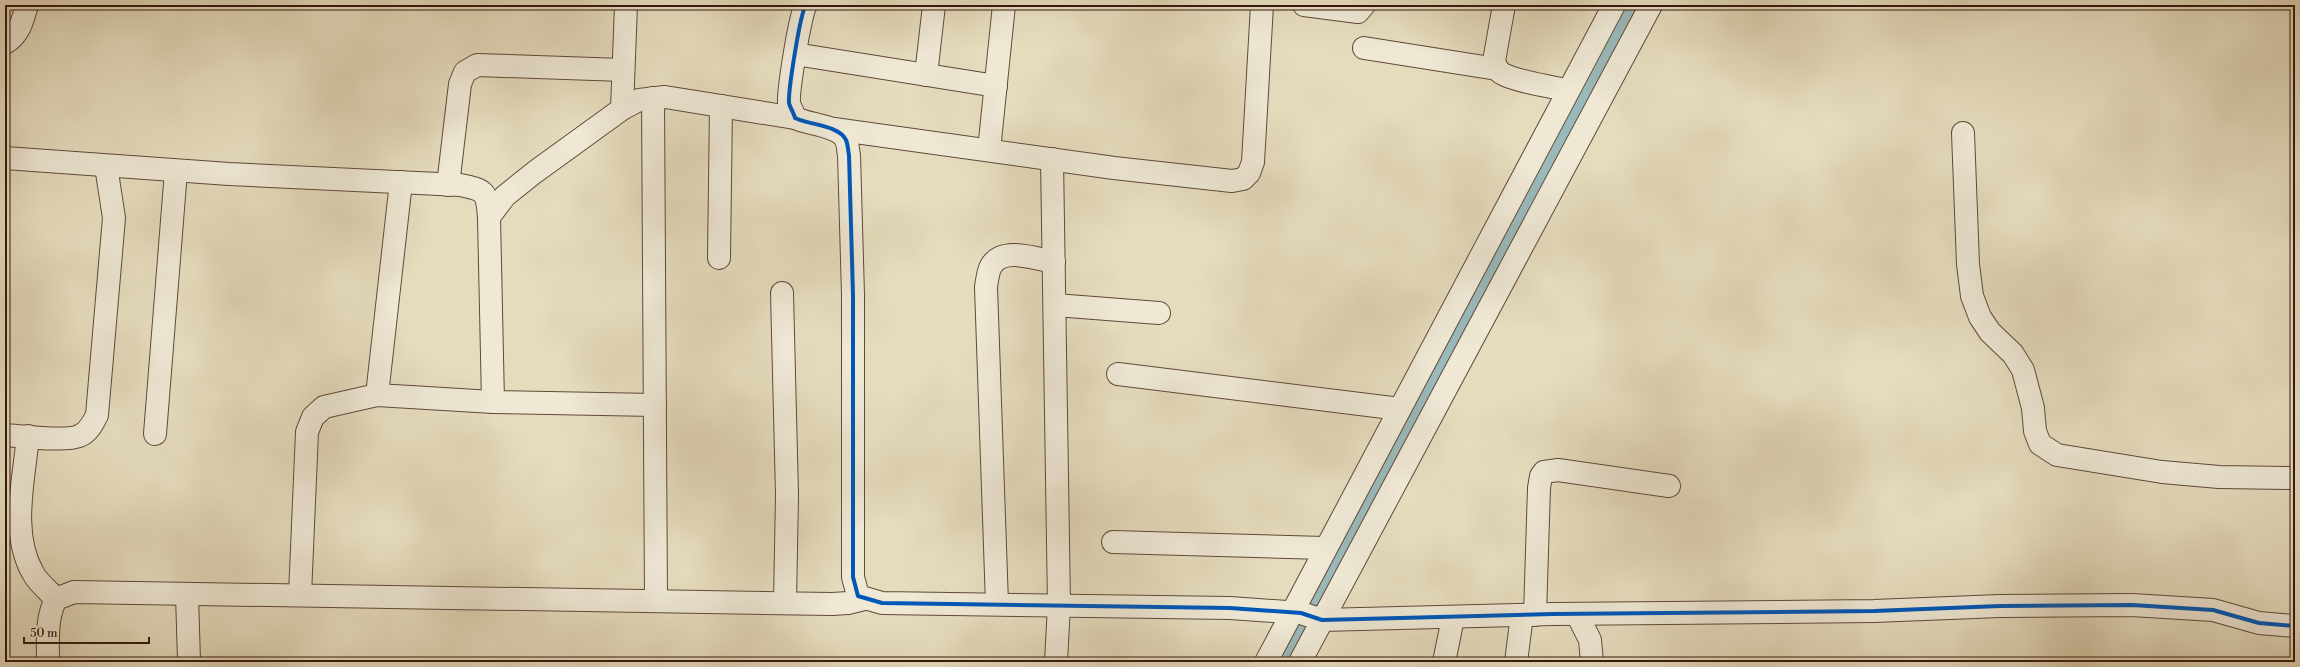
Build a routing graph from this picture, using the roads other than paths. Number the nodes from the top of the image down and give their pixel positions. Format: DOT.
graph roads {
  1 [pos="27,5"];
  2 [pos="626,5"];
  3 [pos="806,5"];
  4 [pos="934,5"];
  5 [pos="1004,5"];
  6 [pos="1262,5"];
  7 [pos="1304,5"];
  8 [pos="1364,5"];
  9 [pos="1504,5"];
  10 [pos="1614,5"];
  11 [pos="1651,5"];
  12 [pos="5,43"];
  13 [pos="1364,48"];
  14 [pos="795,54"];
  15 [pos="1497,69"];
  16 [pos="623,70"];
  17 [pos="926,75"];
  18 [pos="996,86"];
  19 [pos="1568,90"];
  20 [pos="653,98"];
  21 [pos="721,106"];
  22 [pos="622,109"];
  23 [pos="795,118"];
  24 [pos="834,129"];
  25 [pos="1963,133"];
  26 [pos="989,150"];
  27 [pos="5,158"];
  28 [pos="1052,159"];
  29 [pos="106,166"];
  30 [pos="176,171"];
  31 [pos="400,182"];
  32 [pos="448,185"];
  33 [pos="489,217"];
  34 [pos="719,258"];
  35 [pos="1054,262"];
  36 [pos="782,292"];
  37 [pos="1055,305"];
  38 [pos="1159,313"];
  39 [pos="1118,374"];
  40 [pos="377,396"];
  41 [pos="494,402"];
  42 [pos="655,405"];
  43 [pos="1400,409"];
  44 [pos="155,434"];
  45 [pos="5,435"];
  46 [pos="28,436"];
  47 [pos="2295,478"];
  48 [pos="1669,486"];
  49 [pos="14,496"];
  50 [pos="1113,542"];
  51 [pos="1325,548"];
  52 [pos="187,594"];
  53 [pos="300,596"];
  54 [pos="56,599"];
  55 [pos="864,599"];
  56 [pos="656,600"];
  57 [pos="785,602"];
  58 [pos="997,604"];
  59 [pos="1060,605"];
  60 [pos="1577,614"];
  61 [pos="1529,615"];
  62 [pos="1308,616"];
  63 [pos="1453,618"];
  64 [pos="2295,626"];
  65 [pos="48,662"];
  66 [pos="189,662"];
  67 [pos="1056,662"];
  68 [pos="1266,662"];
  69 [pos="1300,662"];
  70 [pos="1444,662"];
  71 [pos="1516,662"];
  72 [pos="1592,662"];
  1 -- 12 [label="street"];
  2 -- 16 [label="street"];
  3 -- 14 [label="street"];
  4 -- 17 [label="street"];
  5 -- 18 [label="street"];
  6 -- 28 [label="street"];
  7 -- 8 [label="street"];
  9 -- 15 [label="street"];
  10 -- 19 [label="street"];
  11 -- 62 [label="street"];
  13 -- 15 [label="street"];
  14 -- 17 [label="street"];
  14 -- 23 [label="street"];
  15 -- 19 [label="street"];
  16 -- 22 [label="street"];
  16 -- 32 [label="street"];
  17 -- 18 [label="street"];
  18 -- 26 [label="street"];
  19 -- 43 [label="street"];
  20 -- 21 [label="street"];
  20 -- 22 [label="street"];
  20 -- 42 [label="street"];
  21 -- 23 [label="street"];
  21 -- 34 [label="street"];
  22 -- 33 [label="street"];
  23 -- 24 [label="street"];
  24 -- 26 [label="street"];
  24 -- 55 [label="street"];
  25 -- 47 [label="street"];
  26 -- 28 [label="street"];
  27 -- 29 [label="street"];
  28 -- 35 [label="street"];
  29 -- 30 [label="street"];
  29 -- 46 [label="street"];
  30 -- 31 [label="street"];
  30 -- 44 [label="street"];
  31 -- 32 [label="street"];
  31 -- 40 [label="street"];
  32 -- 33 [label="street"];
  33 -- 41 [label="street"];
  35 -- 37 [label="street"];
  35 -- 58 [label="street"];
  36 -- 57 [label="street"];
  37 -- 38 [label="street"];
  37 -- 59 [label="street"];
  39 -- 43 [label="street"];
  40 -- 41 [label="street"];
  40 -- 53 [label="street"];
  41 -- 42 [label="street"];
  42 -- 56 [label="street"];
  43 -- 51 [label="street"];
  45 -- 46 [label="street"];
  46 -- 49 [label="street"];
  48 -- 61 [label="street"];
  49 -- 54 [label="street"];
  50 -- 51 [label="street"];
  51 -- 62 [label="street"];
  52 -- 53 [label="street"];
  52 -- 54 [label="street"];
  52 -- 66 [label="street"];
  53 -- 56 [label="street"];
  54 -- 65 [label="street"];
  55 -- 57 [label="street"];
  55 -- 58 [label="street"];
  56 -- 57 [label="street"];
  58 -- 59 [label="street"];
  59 -- 62 [label="street"];
  59 -- 67 [label="street"];
  60 -- 61 [label="street"];
  60 -- 64 [label="street"];
  60 -- 72 [label="street"];
  61 -- 63 [label="street"];
  61 -- 71 [label="street"];
  62 -- 63 [label="street"];
  62 -- 68 [label="street"];
  62 -- 69 [label="street"];
  63 -- 70 [label="street"];
}
